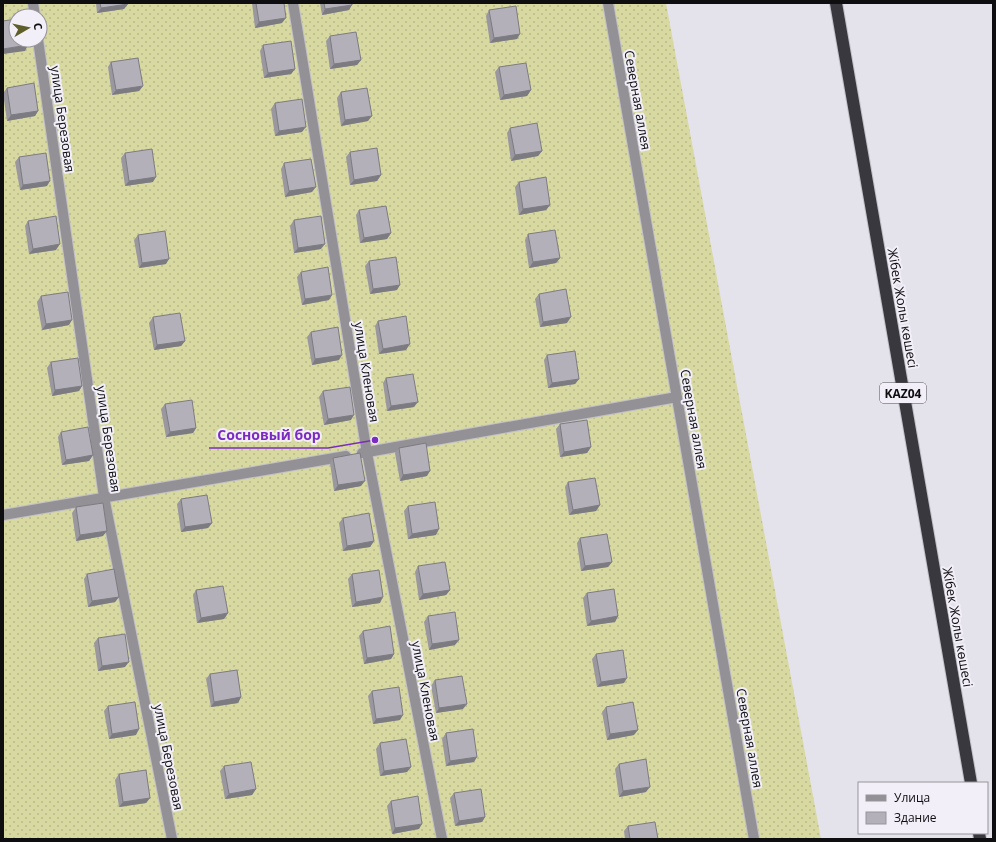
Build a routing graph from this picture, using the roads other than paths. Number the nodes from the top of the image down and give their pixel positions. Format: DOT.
graph roads {
  1 [pos="293,3"];
  2 [pos="608,3"];
  3 [pos="836,3"];
  4 [pos="39,48"];
  5 [pos="677,397"];
  6 [pos="367,453"];
  7 [pos="104,497"];
  8 [pos="3,515"];
  9 [pos="971,782"];
  10 [pos="172,839"];
  11 [pos="442,839"];
  12 [pos="754,839"];
  1 -- 6 [label="street, улица Кленовая"];
  2 -- 5 [label="street, Северная аллея"];
  3 -- 9 [label="highway, Жібек Жолы көшесі / KАZ04"];
  4 -- 7 [label="street, улица Березовая"];
  5 -- 6 [label="street"];
  5 -- 12 [label="street, Северная аллея"];
  6 -- 7 [label="street"];
  6 -- 11 [label="street, улица Кленовая"];
  7 -- 8 [label="street"];
  7 -- 10 [label="street, улица Березовая"];
}
